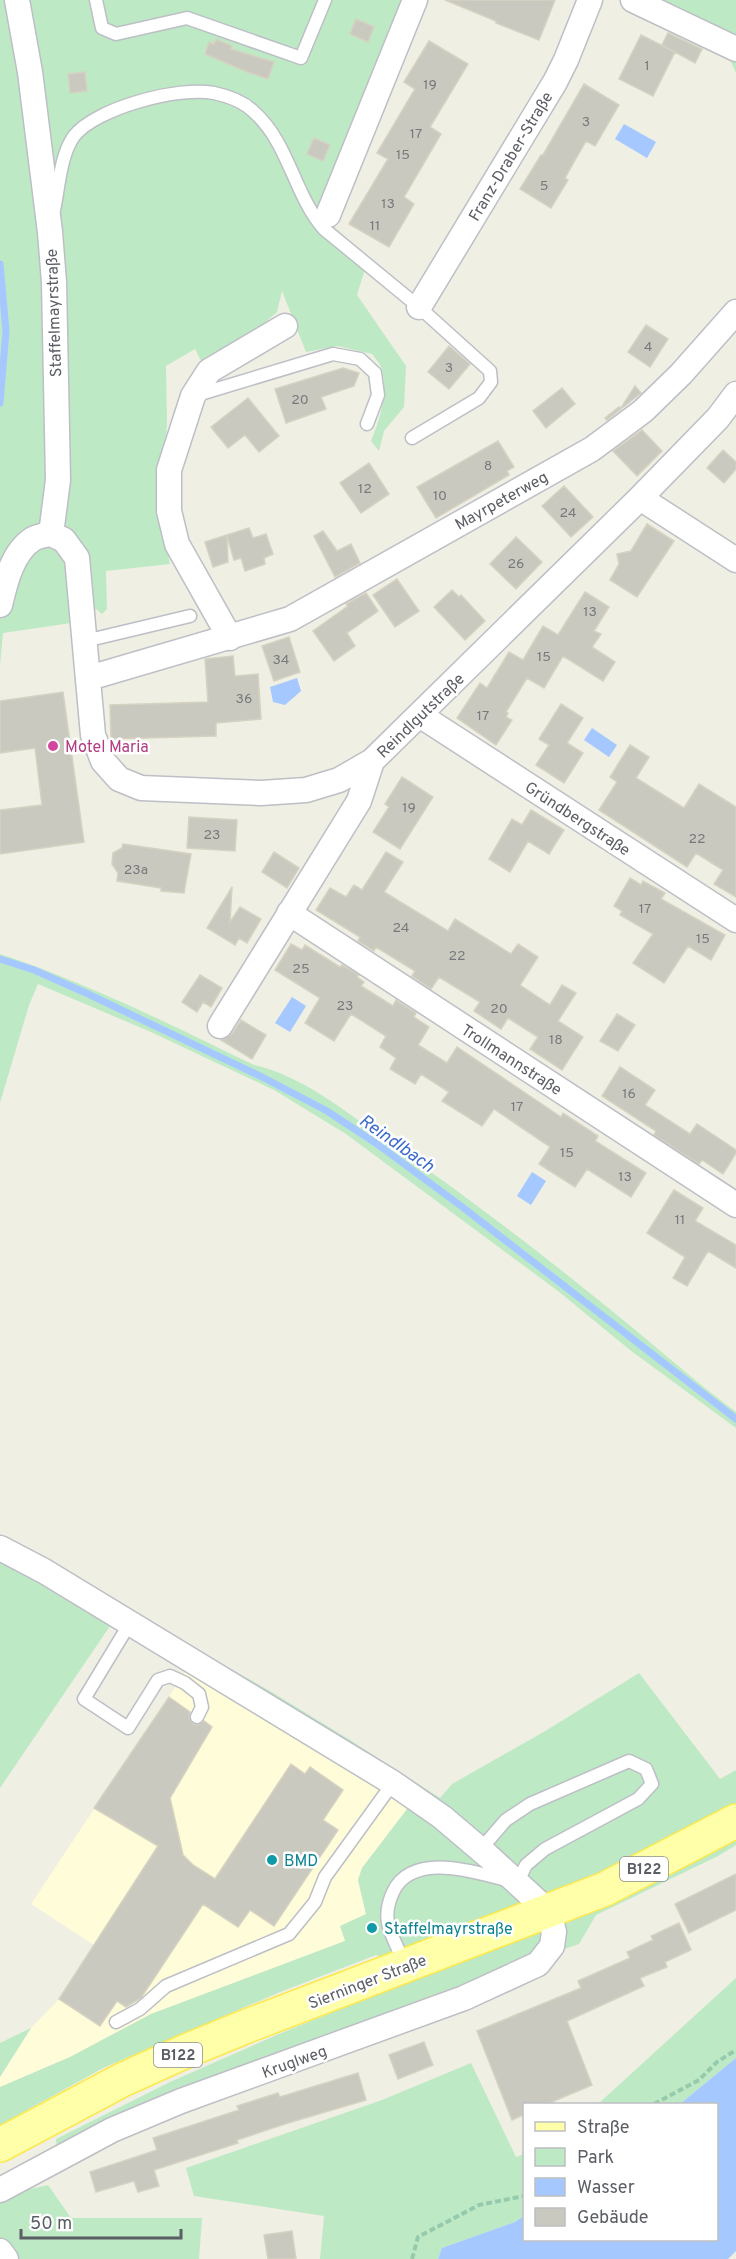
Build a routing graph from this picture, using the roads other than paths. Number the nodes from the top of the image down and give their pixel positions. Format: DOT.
graph roads {
  1 [pos="17,0"];
  2 [pos="96,0"];
  3 [pos="325,0"];
  4 [pos="415,0"];
  5 [pos="590,0"];
  6 [pos="633,0"];
  7 [pos="736,49"];
  8 [pos="328,214"];
  9 [pos="50,232"];
  10 [pos="419,307"];
  11 [pos="736,312"];
  12 [pos="285,327"];
  13 [pos="736,394"];
  14 [pos="193,396"];
  15 [pos="367,424"];
  16 [pos="412,438"];
  17 [pos="640,498"];
  18 [pos="51,534"];
  19 [pos="736,560"];
  20 [pos="0,605"];
  21 [pos="190,616"];
  22 [pos="230,638"];
  23 [pos="86,640"];
  24 [pos="89,678"];
  25 [pos="421,716"];
  26 [pos="372,761"];
  27 [pos="289,913"];
  28 [pos="736,920"];
  29 [pos="220,1026"];
  30 [pos="736,1204"];
  31 [pos="0,1548"];
  32 [pos="130,1623"];
  33 [pos="197,1716"];
  34 [pos="393,1783"];
  35 [pos="736,1821"];
  36 [pos="480,1850"];
  37 [pos="517,1883"];
  38 [pos="549,1912"];
  39 [pos="406,1966"];
  40 [pos="116,2022"];
  41 [pos="0,2145"];
  42 [pos="0,2190"];
  43 [pos="0,2251"];
  44 [pos="6,2259"];
  1 -- 9 [label="street, Staffelmayrstraße"];
  2 -- 3 [label="lane"];
  4 -- 8 [label="street"];
  5 -- 10 [label="street, Franz-Draber-Straße"];
  6 -- 7 [label="street"];
  9 -- 10 [label="lane"];
  9 -- 18 [label="street, Staffelmayrstraße"];
  10 -- 16 [label="lane"];
  11 -- 22 [label="street, Mayrpeterweg"];
  12 -- 14 [label="street"];
  13 -- 17 [label="street, Reindlgutstraße"];
  14 -- 15 [label="lane"];
  14 -- 22 [label="street"];
  17 -- 19 [label="street"];
  17 -- 25 [label="street, Reindlgutstraße"];
  18 -- 20 [label="street"];
  18 -- 23 [label="street, Reindlgutstraße"];
  21 -- 23 [label="lane"];
  22 -- 24 [label="street, Mayrpeterweg"];
  23 -- 24 [label="street, Reindlgutstraße"];
  24 -- 26 [label="street, Reindlgutstraße"];
  25 -- 26 [label="street, Reindlgutstraße"];
  25 -- 28 [label="street, Gründbergstraße"];
  26 -- 27 [label="street"];
  27 -- 29 [label="street"];
  27 -- 30 [label="street, Trollmannstraße"];
  31 -- 32 [label="street"];
  32 -- 33 [label="lane"];
  32 -- 34 [label="street"];
  34 -- 36 [label="street"];
  34 -- 40 [label="lane"];
  35 -- 38 [label="main road, Sierninger Straße / B122"];
  36 -- 37 [label="street"];
  36 -- 37 [label="lane"];
  37 -- 38 [label="street"];
  37 -- 39 [label="lane"];
  38 -- 39 [label="main road, Sierninger Straße / B122"];
  38 -- 42 [label="street, Kruglweg"];
  39 -- 41 [label="main road, Sierninger Straße / B122"];
  43 -- 44 [label="street"];
}
